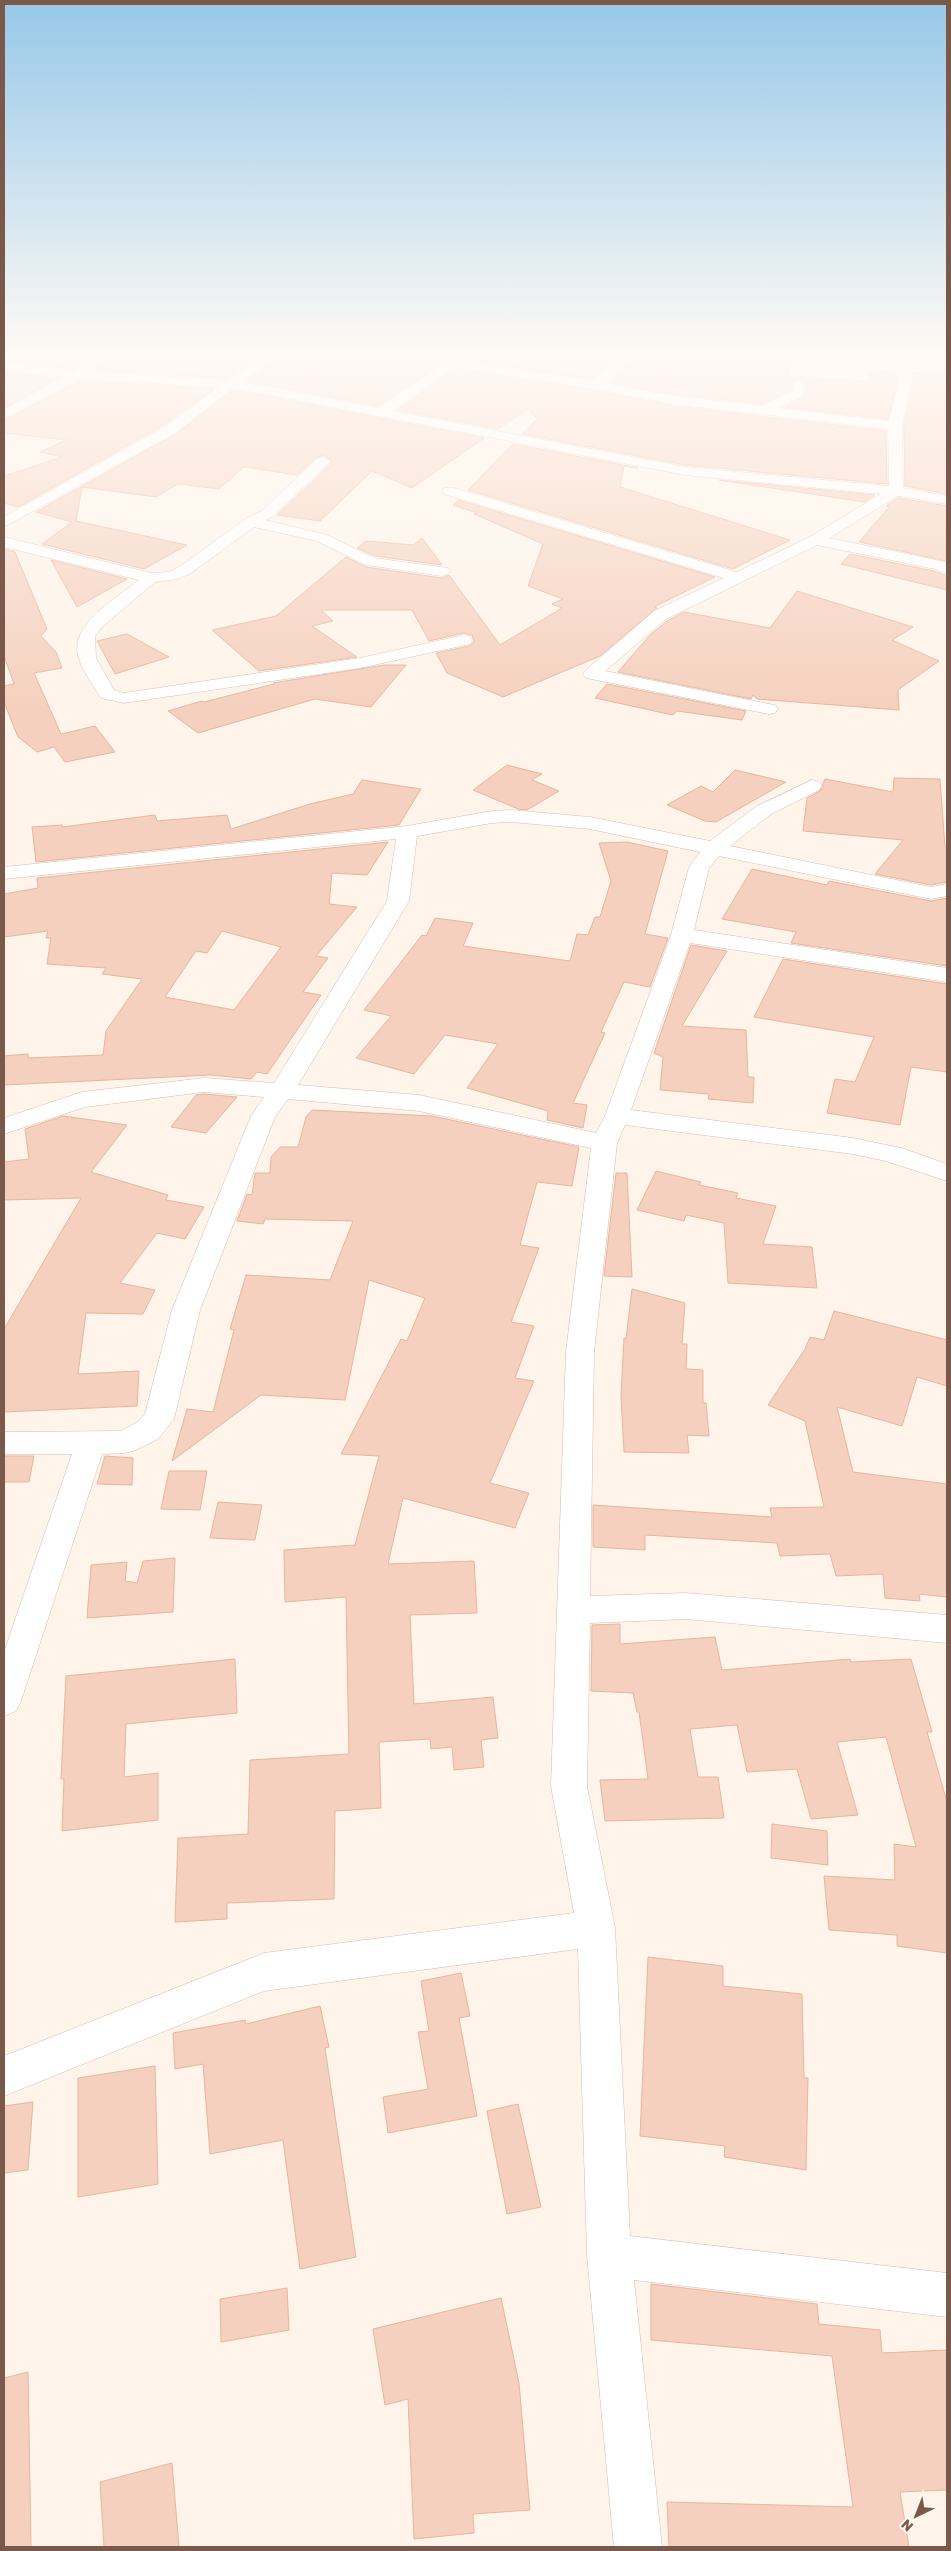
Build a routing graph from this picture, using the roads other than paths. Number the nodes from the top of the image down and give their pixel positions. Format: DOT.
graph roads {
  1 [pos="97,471"];
  2 [pos="312,471"];
  3 [pos="685,471"];
  4 [pos="896,471"];
  5 [pos="449,491"];
  6 [pos="896,491"];
  7 [pos="947,500"];
  8 [pos="4,523"];
  9 [pos="248,525"];
  10 [pos="815,540"];
  11 [pos="4,542"];
  12 [pos="947,569"];
  13 [pos="442,571"];
  14 [pos="737,577"];
  15 [pos="151,578"];
  16 [pos="464,640"];
  17 [pos="769,709"];
  18 [pos="812,786"];
  19 [pos="407,832"];
  20 [pos="713,849"];
  21 [pos="4,874"];
  22 [pos="947,890"];
  23 [pos="682,935"];
  24 [pos="947,976"];
  25 [pos="282,1091"];
  26 [pos="4,1126"];
  27 [pos="610,1130"];
  28 [pos="947,1173"];
  29 [pos="91,1442"];
  30 [pos="4,1443"];
  31 [pos="573,1610"];
  32 [pos="947,1629"];
  33 [pos="4,1701"];
  34 [pos="596,1928"];
  35 [pos="4,2076"];
  36 [pos="608,2255"];
  37 [pos="947,2295"];
  38 [pos="638,2547"];
  1 -- 8 [label="street"];
  2 -- 9 [label="street"];
  3 -- 6 [label="street"];
  4 -- 6 [label="street"];
  5 -- 14 [label="street"];
  6 -- 7 [label="street"];
  6 -- 10 [label="street"];
  9 -- 13 [label="street"];
  9 -- 15 [label="street"];
  10 -- 12 [label="street"];
  10 -- 14 [label="street"];
  11 -- 15 [label="street"];
  14 -- 17 [label="street"];
  15 -- 16 [label="street"];
  18 -- 20 [label="street"];
  19 -- 20 [label="street"];
  19 -- 21 [label="street"];
  19 -- 25 [label="street"];
  20 -- 22 [label="street"];
  20 -- 23 [label="street"];
  23 -- 24 [label="street"];
  23 -- 27 [label="street"];
  25 -- 26 [label="street"];
  25 -- 27 [label="street"];
  25 -- 29 [label="street"];
  27 -- 28 [label="street"];
  27 -- 31 [label="street"];
  29 -- 30 [label="street"];
  29 -- 33 [label="street"];
  31 -- 32 [label="street"];
  31 -- 34 [label="street"];
  34 -- 35 [label="street"];
  34 -- 36 [label="street"];
  36 -- 37 [label="street"];
  36 -- 38 [label="street"];
}
